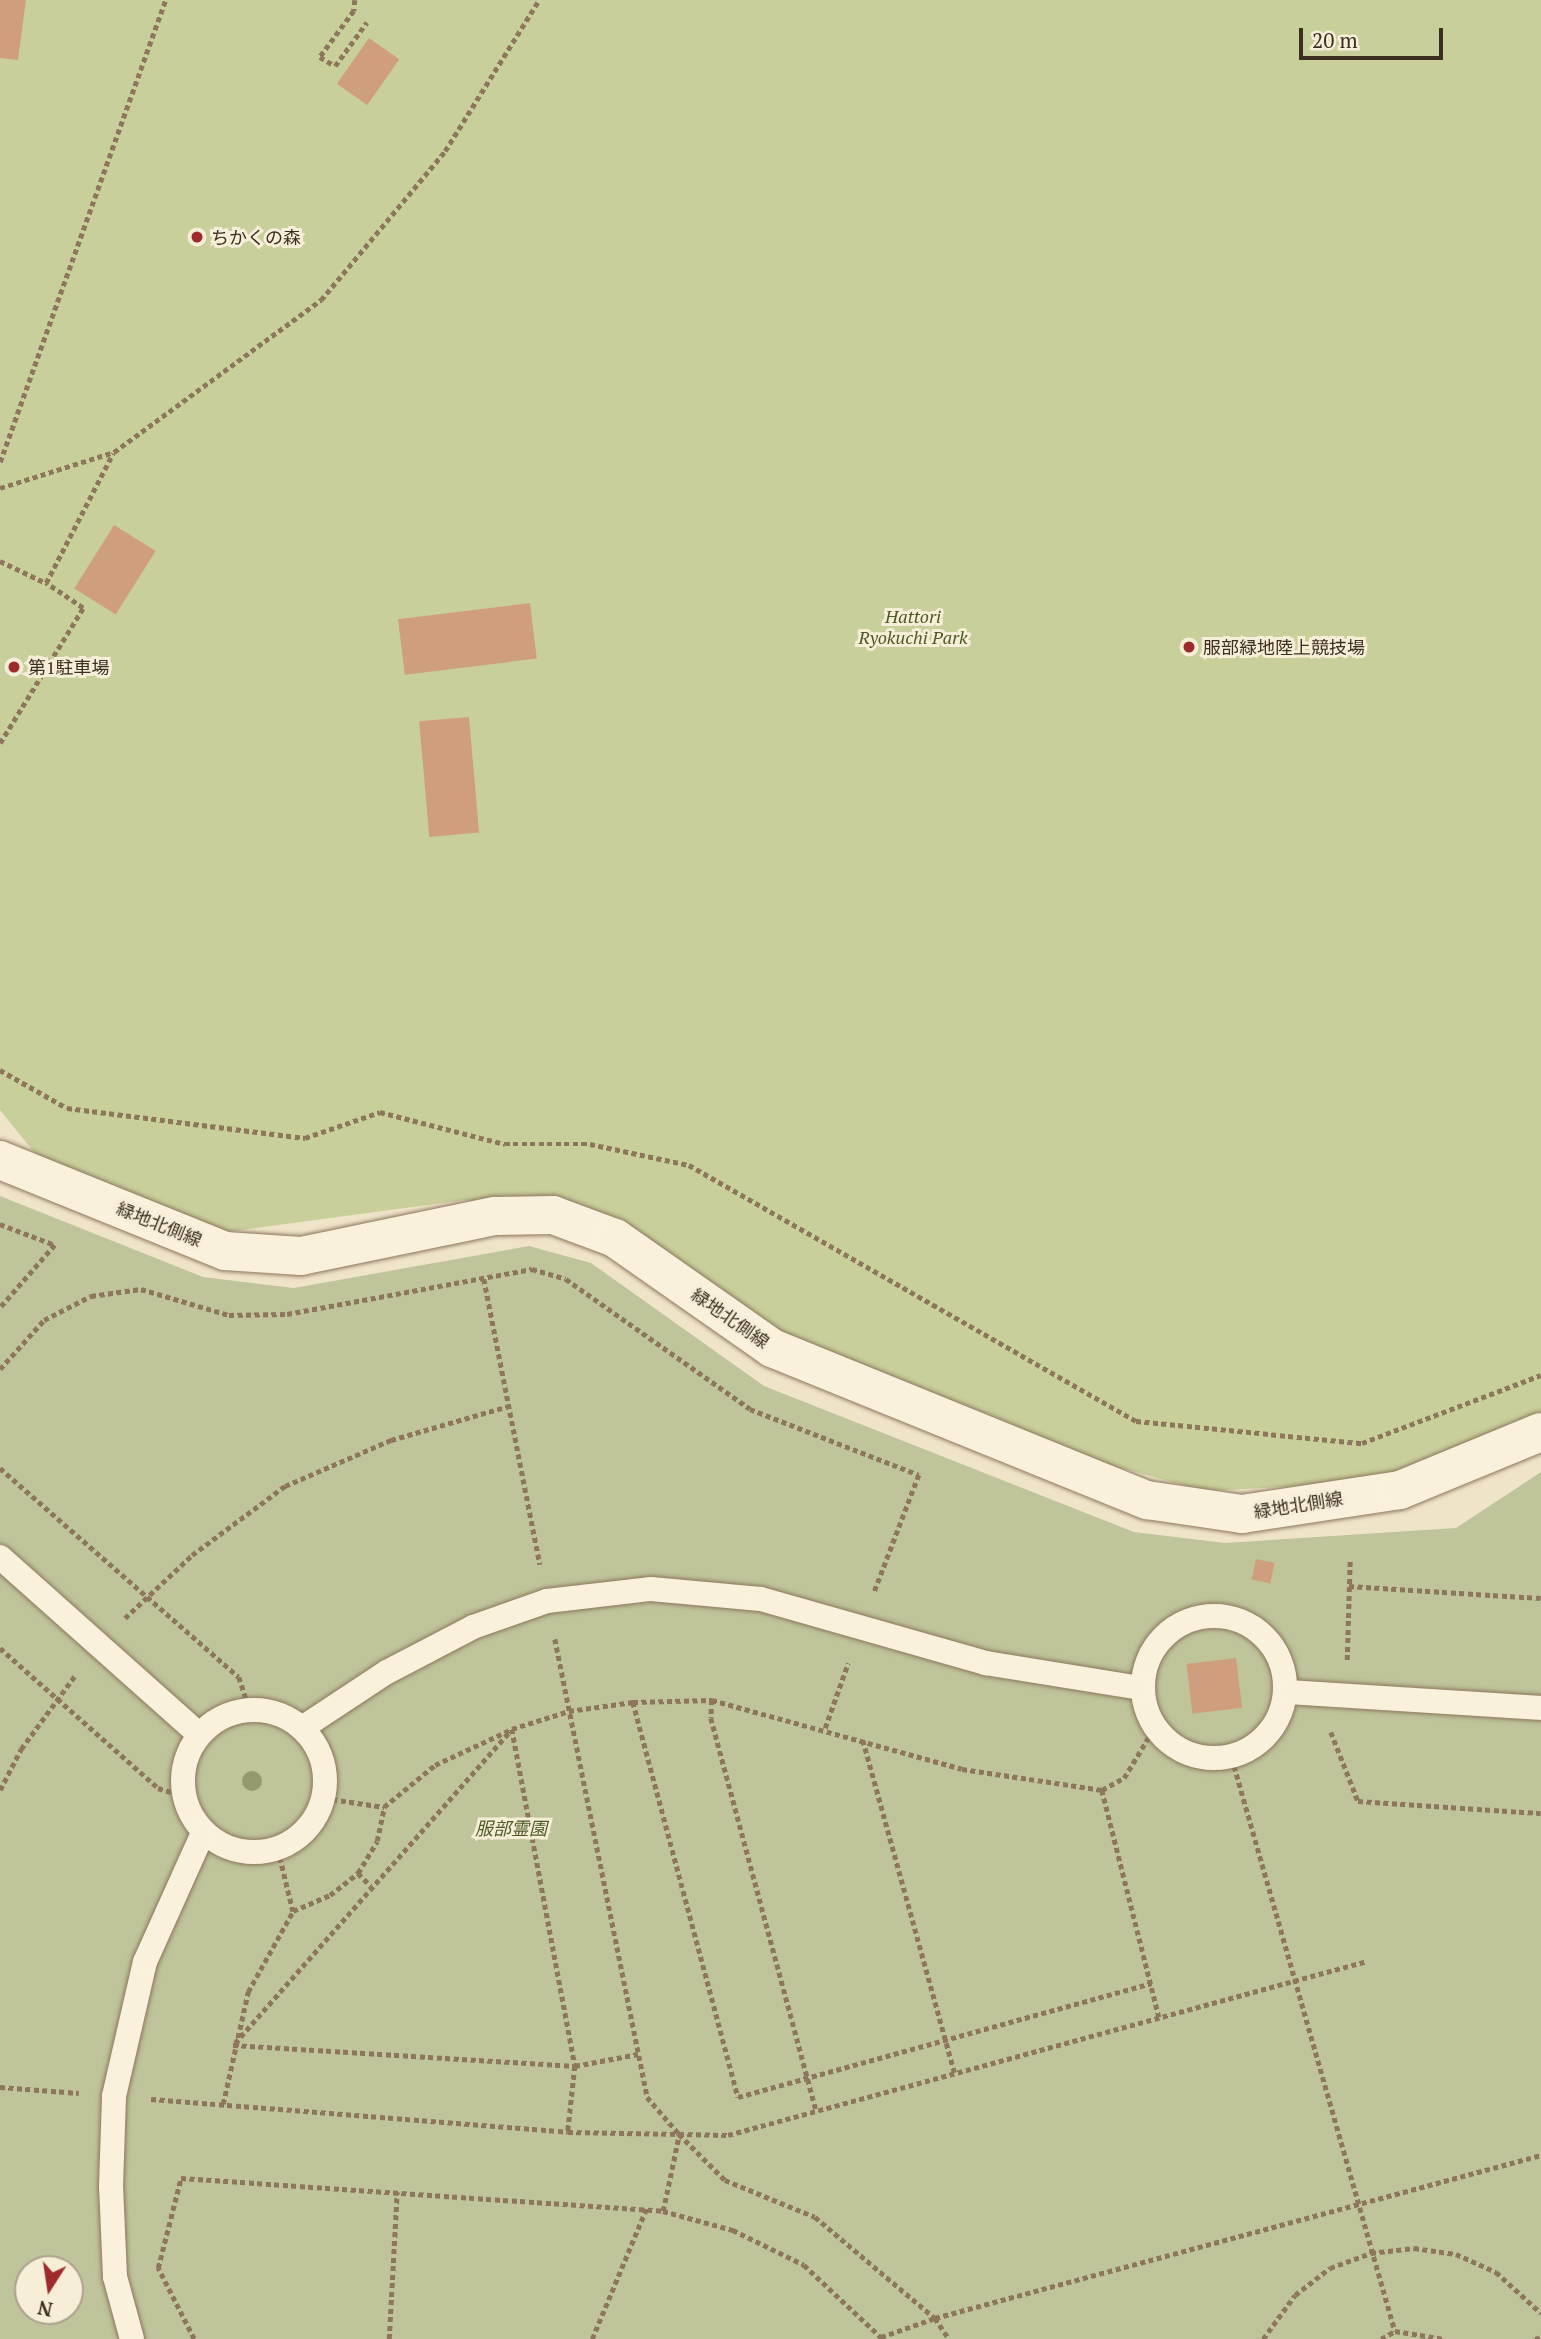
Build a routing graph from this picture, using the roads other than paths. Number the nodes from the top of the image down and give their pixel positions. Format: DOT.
graph roads {
  1 [pos="0,1160"];
  2 [pos="1541,1432"];
  3 [pos="0,1557"];
  4 [pos="1141,1688"];
  5 [pos="1287,1692"];
  6 [pos="1541,1708"];
  7 [pos="302,1728"];
  8 [pos="199,1734"];
  9 [pos="203,1833"];
  10 [pos="132,2339"];
  1 -- 2 [label="street, 緑地北側線"];
  3 -- 8 [label="lane"];
  4 -- 5 [label="lane"];
  4 -- 5 [label="lane"];
  4 -- 7 [label="lane"];
  5 -- 6 [label="lane"];
  7 -- 8 [label="lane"];
  7 -- 9 [label="lane"];
  8 -- 9 [label="lane"];
  9 -- 10 [label="lane"];
}
